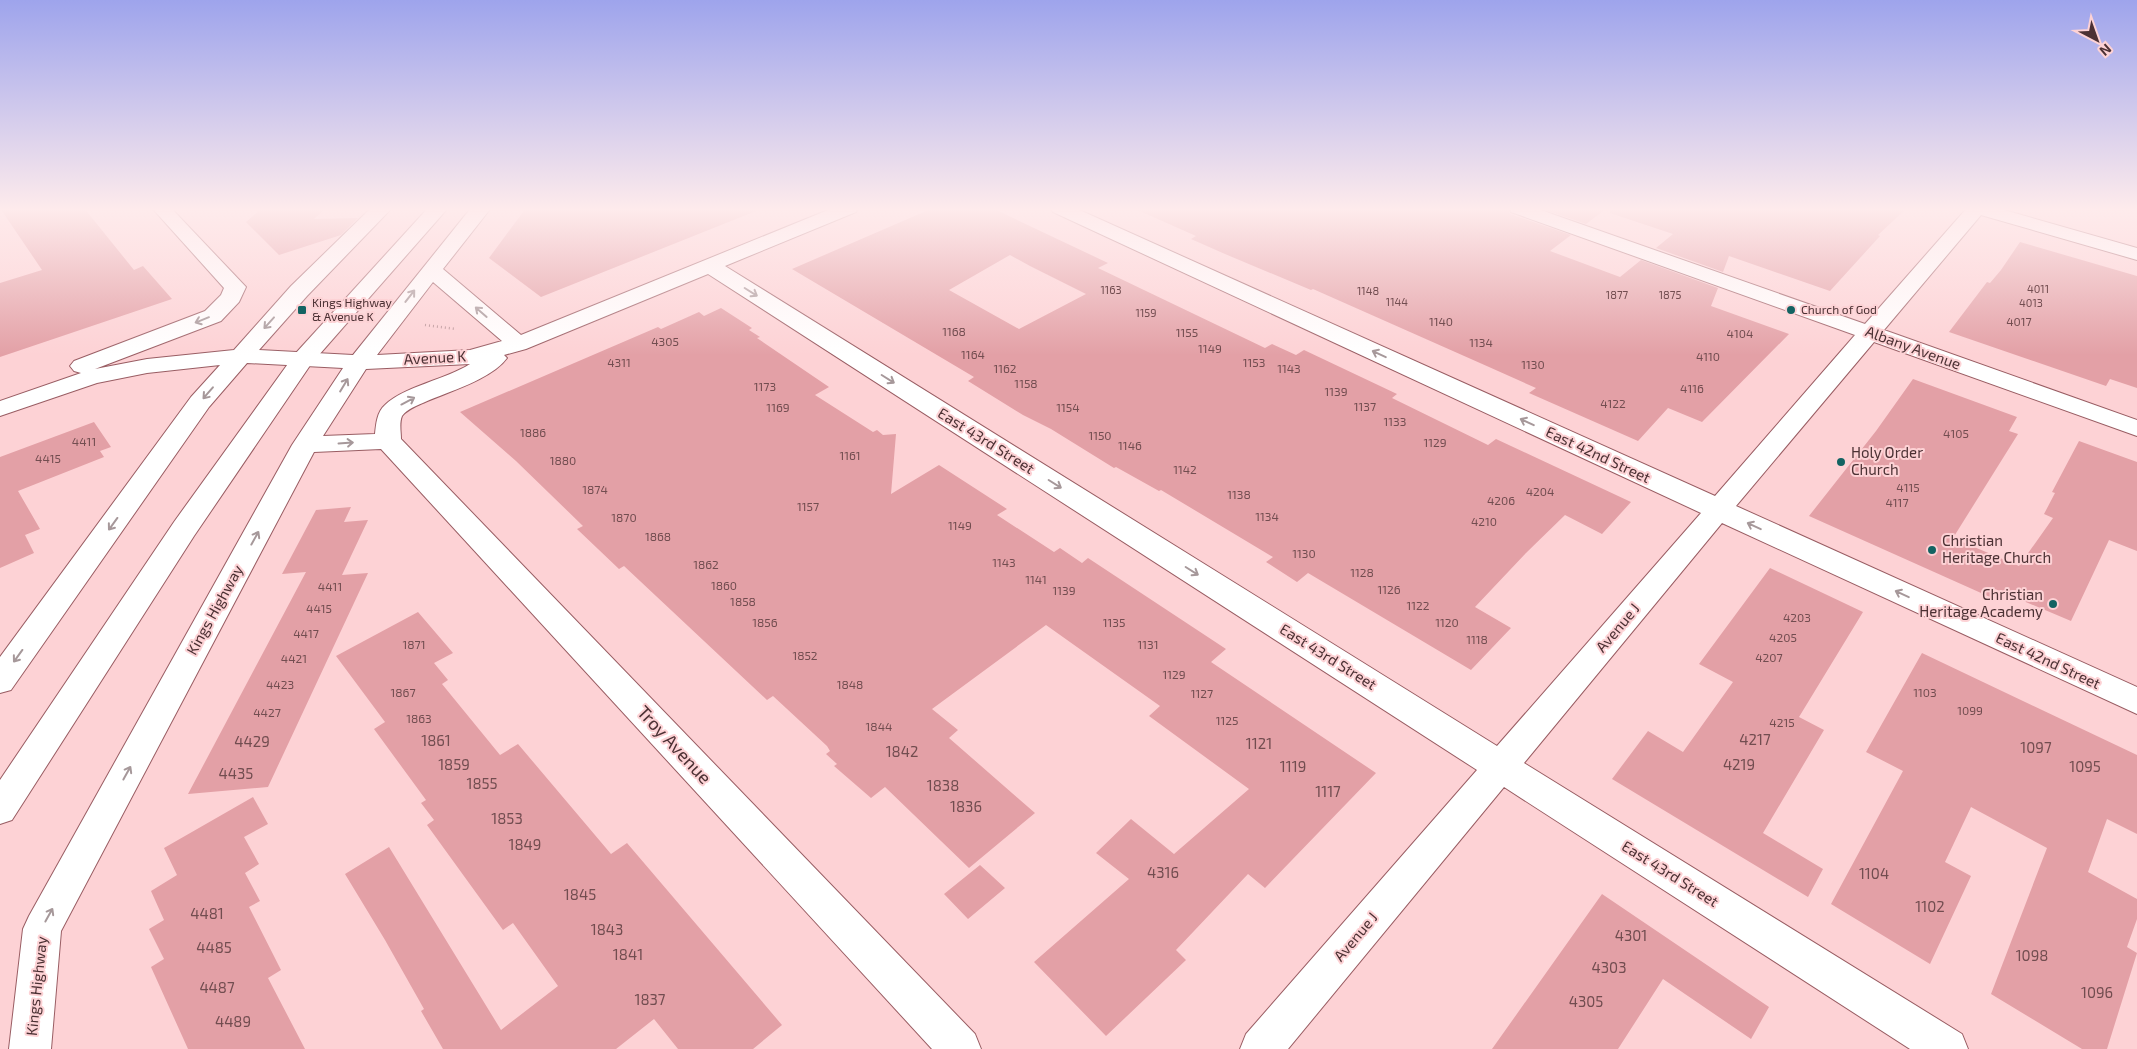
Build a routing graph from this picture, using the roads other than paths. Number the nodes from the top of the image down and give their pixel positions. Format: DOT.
graph roads {
  1 [pos="207,257"];
  2 [pos="333,257"];
  3 [pos="394,257"];
  4 [pos="441,257"];
  5 [pos="732,257"];
  6 [pos="1167,257"];
  7 [pos="1657,257"];
  8 [pos="1934,257"];
  9 [pos="710,266"];
  10 [pos="431,269"];
  11 [pos="1869,332"];
  12 [pos="518,344"];
  13 [pos="240,356"];
  14 [pos="302,359"];
  15 [pos="359,362"];
  16 [pos="0,407"];
  17 [pos="2137,428"];
  18 [pos="388,440"];
  19 [pos="305,445"];
  20 [pos="1718,510"];
  21 [pos="0,681"];
  22 [pos="2137,702"];
  23 [pos="1500,766"];
  24 [pos="0,810"];
  25 [pos="30,1049"];
  26 [pos="960,1049"];
  27 [pos="1261,1049"];
  28 [pos="1947,1049"];
  1 -- 16 [label="street, one-way"];
  2 -- 13 [label="street, one-way"];
  3 -- 14 [label="street"];
  4 -- 10 [label="street, Kings Highway"];
  5 -- 9 [label="street, Avenue K"];
  20 -- 6 [label="street, East 42nd Street, one-way"];
  7 -- 11 [label="street, Albany Avenue"];
  8 -- 11 [label="street, Avenue J"];
  9 -- 12 [label="street, Avenue K"];
  9 -- 23 [label="street, East 43rd Street, one-way"];
  12 -- 10 [label="street, one-way"];
  15 -- 10 [label="street, Kings Highway, one-way"];
  11 -- 17 [label="street, Albany Avenue"];
  11 -- 20 [label="street, Avenue J"];
  12 -- 15 [label="street, Avenue K"];
  18 -- 12 [label="street, one-way"];
  13 -- 14 [label="street, Avenue K"];
  13 -- 16 [label="street, Avenue K"];
  13 -- 21 [label="street, one-way"];
  14 -- 15 [label="street, Avenue K"];
  14 -- 24 [label="street"];
  19 -- 15 [label="street, Kings Highway, one-way"];
  19 -- 18 [label="street, one-way"];
  18 -- 26 [label="street, Troy Avenue"];
  25 -- 19 [label="street, Kings Highway, one-way"];
  22 -- 20 [label="street, East 42nd Street, one-way"];
  20 -- 23 [label="street, Avenue J"];
  23 -- 27 [label="street, Avenue J"];
  23 -- 28 [label="street, East 43rd Street"];
}
